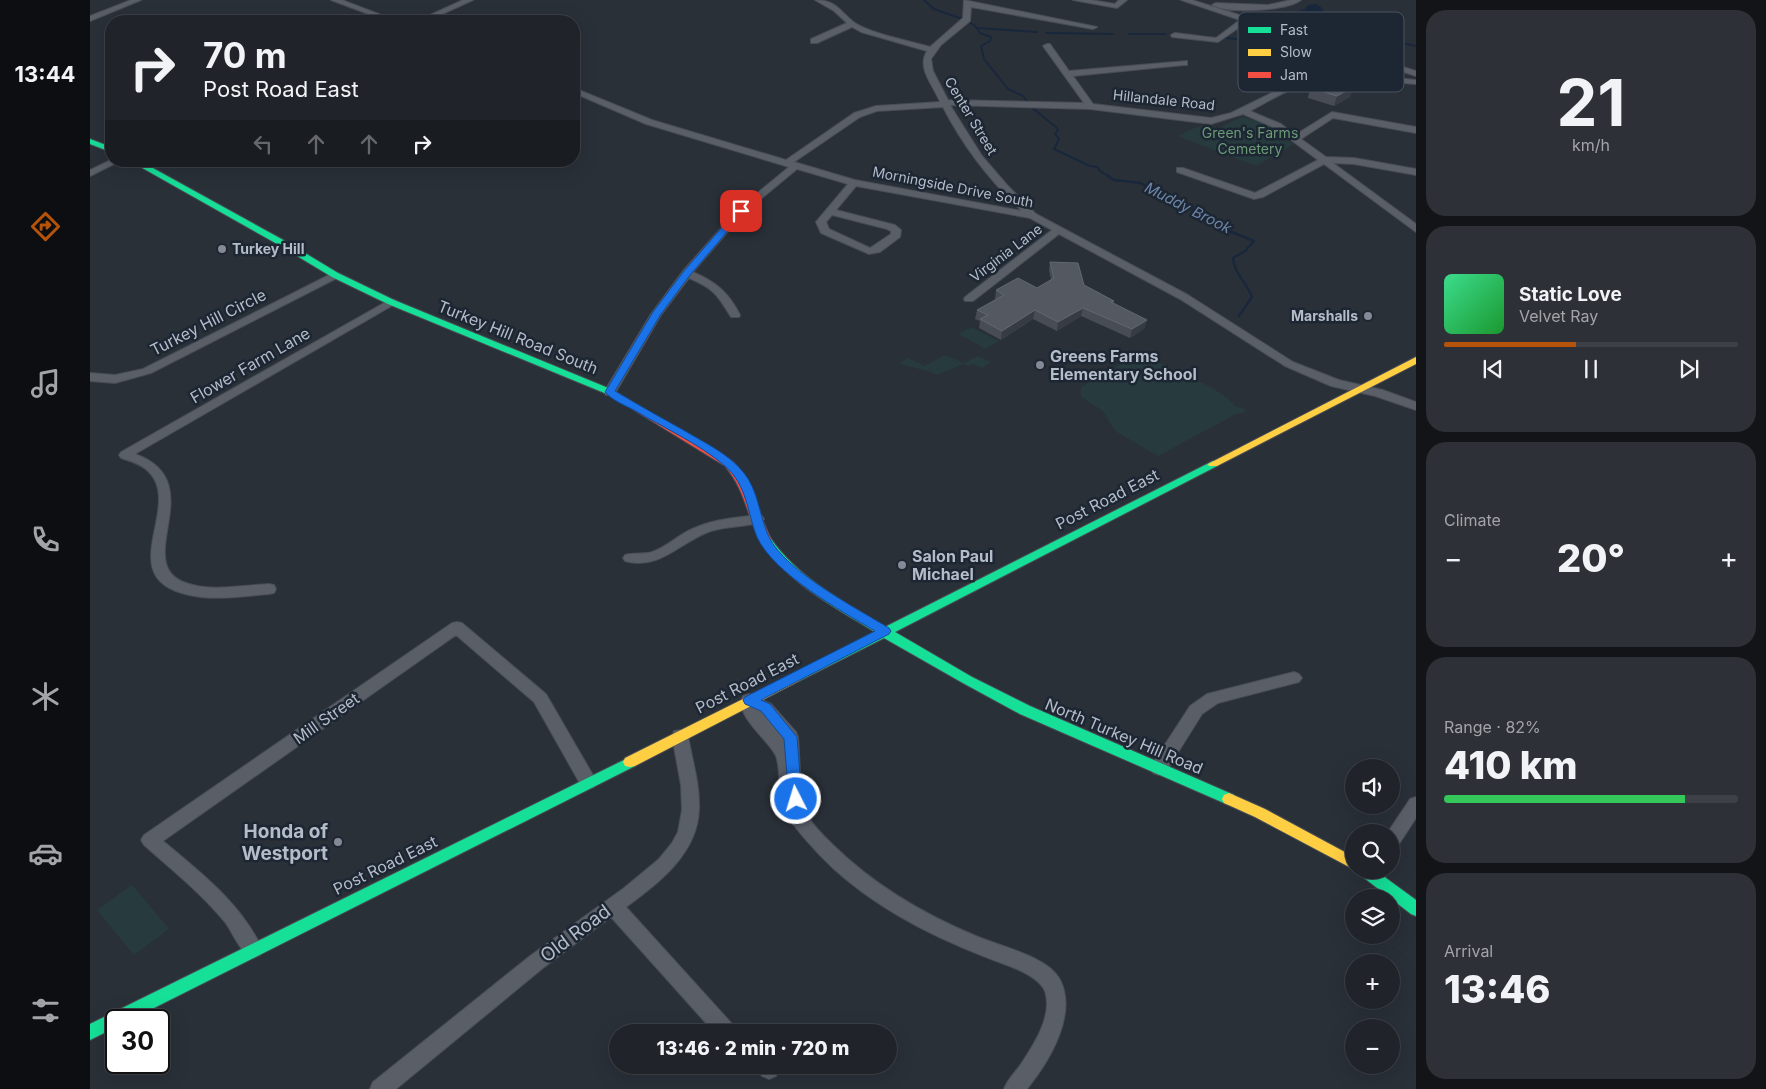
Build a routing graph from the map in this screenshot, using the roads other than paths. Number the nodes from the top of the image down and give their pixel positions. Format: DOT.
graph roads {
  1 [pos="136,0"];
  2 [pos="335,0"];
  3 [pos="469,0"];
  4 [pos="819,0"];
  5 [pos="1077,0"];
  6 [pos="1123,0"];
  7 [pos="1185,0"];
  8 [pos="1297,0"];
  9 [pos="968,2"];
  10 [pos="1203,6"];
  11 [pos="377,15"];
  12 [pos="434,15"];
  13 [pos="1238,18"];
  14 [pos="90,19"];
  15 [pos="852,24"];
  16 [pos="1238,25"];
  17 [pos="1093,26"];
  18 [pos="1175,35"];
  19 [pos="814,41"];
  20 [pos="1041,44"];
  21 [pos="932,50"];
  22 [pos="1184,63"];
  23 [pos="1404,72"];
  24 [pos="1067,74"];
  25 [pos="1416,76"];
  26 [pos="1404,81"];
  27 [pos="1416,82"];
  28 [pos="1280,92"];
  29 [pos="580,93"];
  30 [pos="944,102"];
  31 [pos="1090,106"];
  32 [pos="1242,111"];
  33 [pos="1416,130"];
  34 [pos="1295,139"];
  35 [pos="90,141"];
  36 [pos="105,147"];
  37 [pos="1325,160"];
  38 [pos="791,165"];
  39 [pos="105,166"];
  40 [pos="145,167"];
  41 [pos="1180,170"];
  42 [pos="1416,172"];
  43 [pos="90,173"];
  44 [pos="854,183"];
  45 [pos="830,211"];
  46 [pos="1033,216"];
  47 [pos="1416,229"];
  48 [pos="1060,230"];
  49 [pos="687,273"];
  50 [pos="335,275"];
  51 [pos="969,299"];
  52 [pos="391,302"];
  53 [pos="736,315"];
  54 [pos="1416,360"];
  55 [pos="90,377"];
  56 [pos="1358,389"];
  57 [pos="610,392"];
  58 [pos="1416,406"];
  59 [pos="757,519"];
  60 [pos="630,558"];
  61 [pos="269,589"];
  62 [pos="885,631"];
  63 [pos="1294,678"];
  64 [pos="749,700"];
  65 [pos="680,736"];
  66 [pos="1159,768"];
  67 [pos="588,782"];
  68 [pos="1416,804"];
  69 [pos="1400,828"];
  70 [pos="1345,859"];
  71 [pos="1379,879"];
  72 [pos="612,905"];
  73 [pos="1416,909"];
  74 [pos="253,949"];
  75 [pos="719,1024"];
  76 [pos="90,1032"];
  77 [pos="380,1089"];
  78 [pos="1014,1089"];
  1 -- 14 [label="street"];
  2 -- 11 [label="street"];
  3 -- 12 [label="street"];
  4 -- 15 [label="street"];
  5 -- 6 [label="street"];
  7 -- 10 [label="street"];
  8 -- 10 [label="street"];
  9 -- 17 [label="street"];
  9 -- 21 [label="street"];
  10 -- 13 [label="street"];
  15 -- 19 [label="street"];
  15 -- 21 [label="street"];
  16 -- 18 [label="street"];
  20 -- 24 [label="street"];
  21 -- 30 [label="street, Center Street"];
  22 -- 24 [label="street"];
  23 -- 25 [label="street"];
  24 -- 31 [label="street"];
  25 -- 26 [label="street, Hillandale Road"];
  26 -- 27 [label="street, Hillandale Road"];
  28 -- 32 [label="street, Hillandale Road"];
  29 -- 38 [label="street, Morningside Drive South"];
  30 -- 31 [label="street, Hillandale Road"];
  30 -- 38 [label="street, Hillandale Road"];
  30 -- 46 [label="street, Center Street"];
  31 -- 32 [label="street, Hillandale Road"];
  32 -- 34 [label="street"];
  33 -- 34 [label="street"];
  34 -- 37 [label="street"];
  35 -- 36 [label="street"];
  37 -- 41 [label="street"];
  37 -- 42 [label="street"];
  37 -- 47 [label="street"];
  38 -- 44 [label="street, Morningside Drive South"];
  38 -- 49 [label="street, Hillandale Road"];
  39 -- 43 [label="street"];
  40 -- 50 [label="street, Turkey Hill Road South"];
  44 -- 45 [label="street"];
  44 -- 46 [label="street, Morningside Drive South"];
  45 -- 45 [label="street"];
  46 -- 48 [label="street, Morningside Drive South"];
  48 -- 51 [label="street, Virginia Lane"];
  48 -- 56 [label="street, Morningside Drive South"];
  49 -- 53 [label="street"];
  49 -- 57 [label="street, Hillandale Road"];
  50 -- 52 [label="street, Turkey Hill Road South"];
  50 -- 55 [label="street, Turkey Hill Circle"];
  52 -- 57 [label="street, Turkey Hill Road South"];
  52 -- 61 [label="street, Flower Farm Lane"];
  54 -- 56 [label="street, Post Road East"];
  56 -- 58 [label="street, Morningside Drive South"];
  56 -- 62 [label="street, Post Road East"];
  57 -- 59 [label="street, Turkey Hill Road South"];
  59 -- 60 [label="street"];
  59 -- 62 [label="street, Turkey Hill Road South"];
  62 -- 64 [label="street, Post Road East"];
  62 -- 66 [label="street, North Turkey Hill Road"];
  63 -- 66 [label="street"];
  64 -- 65 [label="street, Post Road East"];
  64 -- 78 [label="street"];
  65 -- 67 [label="street, Post Road East"];
  65 -- 72 [label="street, Old Road"];
  66 -- 70 [label="street, North Turkey Hill Road"];
  67 -- 74 [label="street, Post Road East"];
  67 -- 74 [label="street, Mill Street"];
  68 -- 69 [label="street"];
  71 -- 73 [label="street"];
  72 -- 75 [label="street"];
  72 -- 77 [label="street, Old Road"];
  74 -- 76 [label="street, Post Road East"];
}
